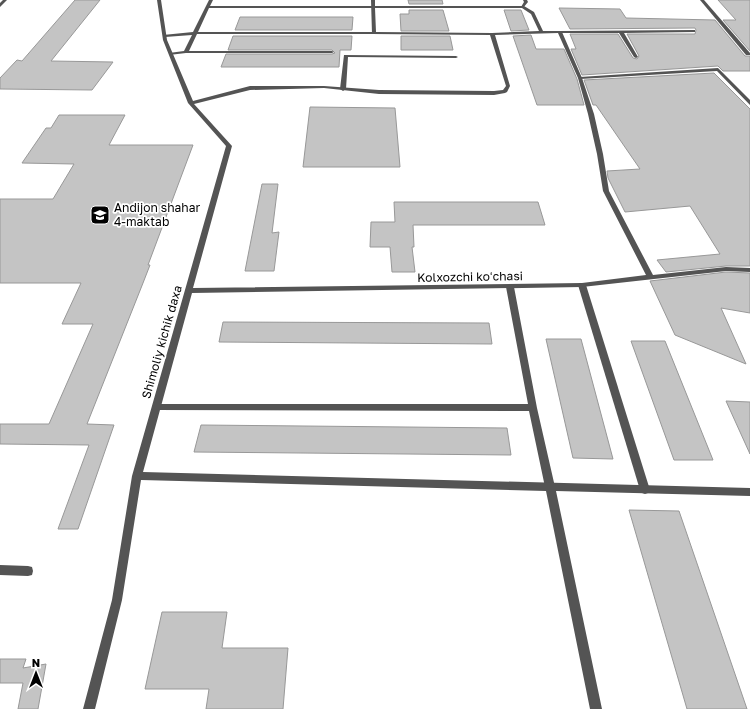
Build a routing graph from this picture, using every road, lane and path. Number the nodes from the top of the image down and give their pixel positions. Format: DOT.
graph roads {
  1 [pos="5,0"];
  2 [pos="159,0"];
  3 [pos="211,0"];
  4 [pos="373,0"];
  5 [pos="525,0"];
  6 [pos="702,0"];
  7 [pos="0,6"];
  8 [pos="207,7"];
  9 [pos="373,7"];
  10 [pos="523,7"];
  11 [pos="694,31"];
  12 [pos="541,32"];
  13 [pos="560,32"];
  14 [pos="621,32"];
  15 [pos="195,33"];
  16 [pos="374,33"];
  17 [pos="492,34"];
  18 [pos="165,36"];
  19 [pos="186,52"];
  20 [pos="332,52"];
  21 [pos="171,54"];
  22 [pos="750,54"];
  23 [pos="456,57"];
  24 [pos="636,57"];
  25 [pos="580,78"];
  26 [pos="343,89"];
  27 [pos="191,103"];
  28 [pos="750,103"];
  29 [pos="750,270"];
  30 [pos="650,276"];
  31 [pos="582,285"];
  32 [pos="510,287"];
  33 [pos="189,291"];
  34 [pos="156,407"];
  35 [pos="533,408"];
  36 [pos="137,476"];
  37 [pos="550,487"];
  38 [pos="645,490"];
  39 [pos="750,492"];
  40 [pos="0,570"];
  41 [pos="28,570"];
  42 [pos="89,709"];
  43 [pos="596,709"];
  1 -- 7 [label="street"];
  2 -- 18 [label="street, Shimoliy kichik daxa"];
  3 -- 8 [label="street"];
  4 -- 9 [label="street"];
  5 -- 10 [label="street"];
  6 -- 22 [label="street"];
  8 -- 9 [label="street"];
  8 -- 15 [label="street"];
  9 -- 10 [label="street"];
  9 -- 16 [label="street"];
  10 -- 12 [label="street"];
  11 -- 14 [label="street"];
  12 -- 13 [label="street"];
  12 -- 17 [label="street"];
  13 -- 14 [label="street"];
  13 -- 25 [label="street"];
  14 -- 24 [label="street"];
  15 -- 16 [label="street"];
  15 -- 18 [label="street"];
  15 -- 19 [label="street"];
  16 -- 17 [label="street"];
  17 -- 26 [label="street"];
  18 -- 21 [label="street, Shimoliy kichik daxa"];
  19 -- 20 [label="street"];
  19 -- 21 [label="street"];
  21 -- 27 [label="street, Shimoliy kichik daxa"];
  23 -- 26 [label="street"];
  25 -- 28 [label="street"];
  25 -- 30 [label="street"];
  26 -- 27 [label="street"];
  27 -- 33 [label="street, Shimoliy kichik daxa"];
  29 -- 30 [label="street, Kolxozchi koʻchasi"];
  30 -- 31 [label="street, Kolxozchi koʻchasi"];
  31 -- 32 [label="street, Kolxozchi koʻchasi"];
  31 -- 38 [label="street"];
  32 -- 33 [label="street, Kolxozchi koʻchasi"];
  32 -- 35 [label="street"];
  33 -- 34 [label="street, Shimoliy kichik daxa"];
  34 -- 35 [label="street"];
  34 -- 36 [label="street, Shimoliy kichik daxa"];
  35 -- 37 [label="street"];
  36 -- 37 [label="street"];
  36 -- 42 [label="street, Shimoliy kichik daxa"];
  37 -- 38 [label="street"];
  37 -- 43 [label="street"];
  38 -- 39 [label="street"];
  40 -- 41 [label="street"];
}
